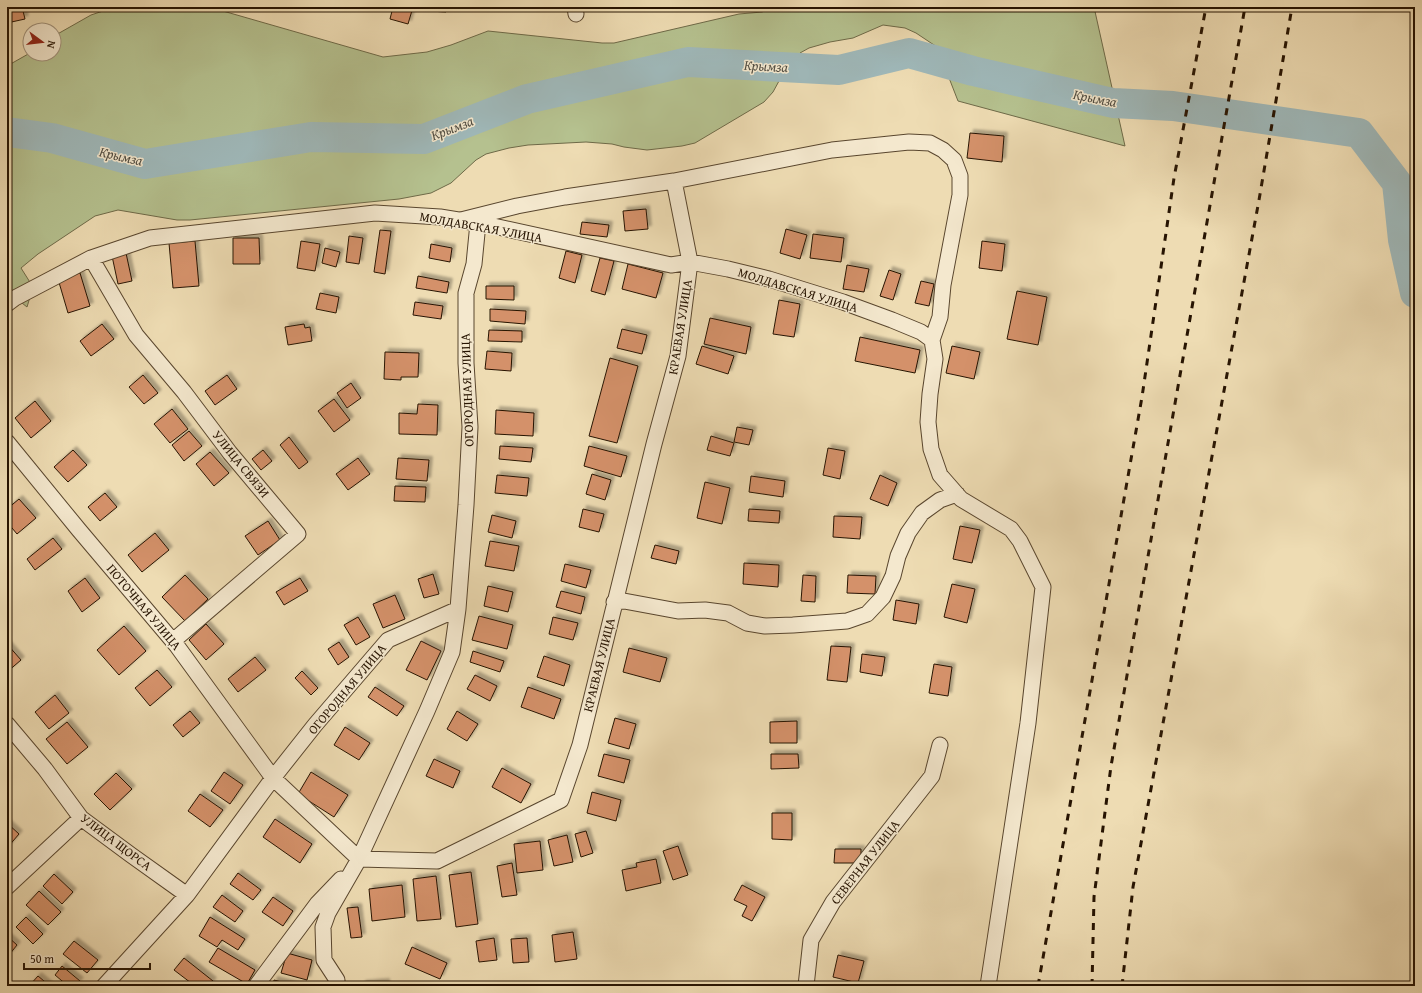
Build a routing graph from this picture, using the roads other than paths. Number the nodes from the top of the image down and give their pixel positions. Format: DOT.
graph roads {
  1 [pos="674,181"];
  2 [pos="461,220"];
  3 [pos="478,223"];
  4 [pos="91,258"];
  5 [pos="690,262"];
  6 [pos="7,304"];
  7 [pos="932,340"];
  8 [pos="7,442"];
  9 [pos="957,494"];
  10 [pos="614,602"];
  11 [pos="458,609"];
  12 [pos="173,641"];
  13 [pos="7,724"];
  14 [pos="940,745"];
  15 [pos="273,778"];
  16 [pos="81,818"];
  17 [pos="359,859"];
  18 [pos="7,887"];
  19 [pos="187,895"];
  20 [pos="104,986"];
  21 [pos="256,986"];
  22 [pos="338,986"];
  23 [pos="806,986"];
  24 [pos="988,986"];
  1 -- 2 [label="street"];
  1 -- 5 [label="street, КРАЕВАЯ УЛИЦА"];
  1 -- 7 [label="street"];
  2 -- 3 [label="street, МОЛДАВСКАЯ УЛИЦА"];
  2 -- 4 [label="street, МОЛДАВСКАЯ УЛИЦА"];
  3 -- 5 [label="street, МОЛДАВСКАЯ УЛИЦА"];
  3 -- 11 [label="street, ОГОРОДНАЯ УЛИЦА"];
  4 -- 6 [label="street, МОЛДАВСКАЯ УЛИЦА"];
  4 -- 12 [label="street, УЛИЦА СВЯЗИ"];
  5 -- 7 [label="street, МОЛДАВСКАЯ УЛИЦА"];
  5 -- 10 [label="street, КРАЕВАЯ УЛИЦА"];
  7 -- 9 [label="street"];
  8 -- 12 [label="street, ПОТОЧНАЯ УЛИЦА"];
  9 -- 10 [label="street"];
  9 -- 24 [label="street"];
  10 -- 17 [label="street, КРАЕВАЯ УЛИЦА"];
  11 -- 15 [label="street, ОГОРОДНАЯ УЛИЦА"];
  11 -- 17 [label="street"];
  12 -- 15 [label="street, ПОТОЧНАЯ УЛИЦА"];
  13 -- 16 [label="street, УЛИЦА ЩОРСА"];
  14 -- 23 [label="street, СЕВЕРНАЯ УЛИЦА"];
  15 -- 17 [label="street, ПОТОЧНАЯ УЛИЦА"];
  15 -- 19 [label="street, ОГОРОДНАЯ УЛИЦА"];
  16 -- 18 [label="street"];
  16 -- 19 [label="street, УЛИЦА ЩОРСА"];
  17 -- 21 [label="street"];
  17 -- 22 [label="street"];
  19 -- 20 [label="street, ОГОРОДНАЯ УЛИЦА"];
}
